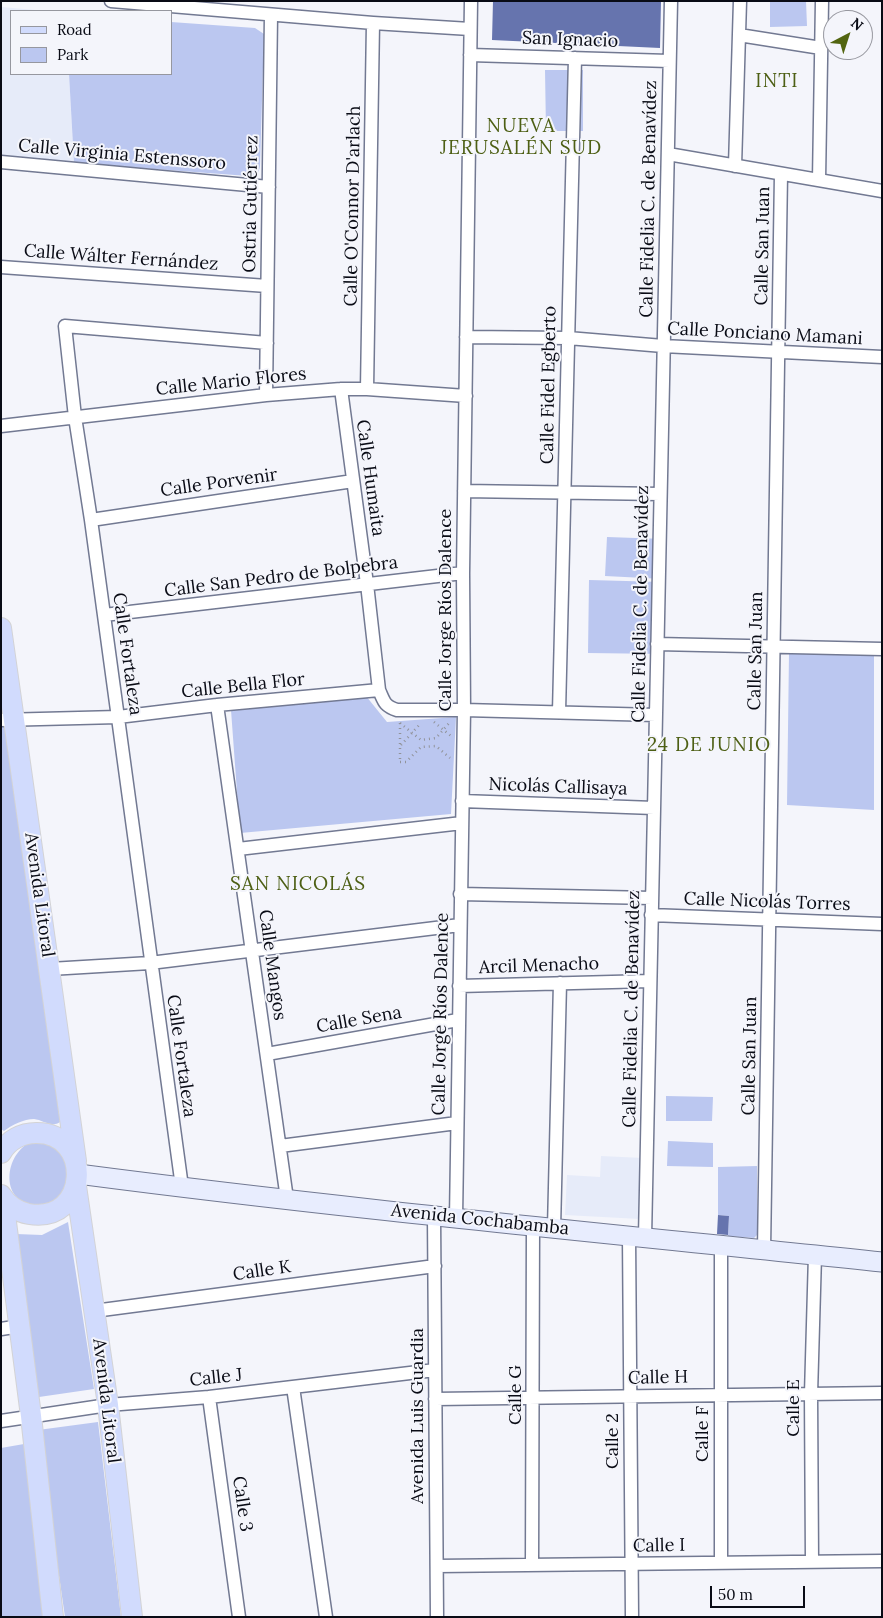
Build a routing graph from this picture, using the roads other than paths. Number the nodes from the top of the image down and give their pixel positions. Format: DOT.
graph roads {
  1 [pos="111,1"];
  2 [pos="471,1"];
  3 [pos="671,1"];
  4 [pos="740,1"];
  5 [pos="822,1"];
  6 [pos="271,15"];
  7 [pos="373,23"];
  8 [pos="470,29"];
  9 [pos="739,34"];
  10 [pos="821,48"];
  11 [pos="470,55"];
  12 [pos="575,58"];
  13 [pos="669,61"];
  14 [pos="668,154"];
  15 [pos="1,162"];
  16 [pos="735,166"];
  17 [pos="782,174"];
  18 [pos="819,180"];
  19 [pos="269,187"];
  20 [pos="882,192"];
  21 [pos="1,267"];
  22 [pos="267,286"];
  23 [pos="466,338"];
  24 [pos="568,338"];
  25 [pos="266,343"];
  26 [pos="663,346"];
  27 [pos="779,352"];
  28 [pos="882,357"];
  29 [pos="341,389"];
  30 [pos="367,389"];
  31 [pos="266,395"];
  32 [pos="466,396"];
  33 [pos="75,417"];
  34 [pos="1,426"];
  35 [pos="353,481"];
  36 [pos="464,491"];
  37 [pos="564,492"];
  38 [pos="660,494"];
  39 [pos="91,520"];
  40 [pos="463,573"];
  41 [pos="367,584"];
  42 [pos="104,615"];
  43 [pos="1,628"];
  44 [pos="657,644"];
  45 [pos="774,646"];
  46 [pos="882,649"];
  47 [pos="380,690"];
  48 [pos="217,705"];
  49 [pos="464,710"];
  50 [pos="558,712"];
  51 [pos="656,715"];
  52 [pos="118,717"];
  53 [pos="8,721"];
  54 [pos="462,801"];
  55 [pos="654,808"];
  56 [pos="462,823"];
  57 [pos="238,849"];
  58 [pos="460,894"];
  59 [pos="652,898"];
  60 [pos="652,915"];
  61 [pos="769,920"];
  62 [pos="882,924"];
  63 [pos="460,925"];
  64 [pos="252,950"];
  65 [pos="150,963"];
  66 [pos="50,969"];
  67 [pos="650,981"];
  68 [pos="560,983"];
  69 [pos="459,986"];
  70 [pos="458,1020"];
  71 [pos="266,1054"];
  72 [pos="457,1123"];
  73 [pos="280,1146"];
  74 [pos="1,1153"];
  75 [pos="77,1174"];
  76 [pos="182,1187"];
  77 [pos="2,1197"];
  78 [pos="287,1199"];
  79 [pos="434,1216"];
  80 [pos="456,1218"];
  81 [pos="533,1226"];
  82 [pos="554,1228"];
  83 [pos="637,1236"];
  84 [pos="5,1238"];
  85 [pos="721,1245"];
  86 [pos="764,1250"];
  87 [pos="815,1255"];
  88 [pos="882,1262"];
  89 [pos="434,1266"];
  90 [pos="94,1311"];
  91 [pos="10,1328"];
  92 [pos="435,1370"];
  93 [pos="293,1387"];
  94 [pos="882,1393"];
  95 [pos="811,1394"];
  96 [pos="720,1395"];
  97 [pos="630,1396"];
  98 [pos="209,1397"];
  99 [pos="533,1398"];
  100 [pos="435,1399"];
  101 [pos="108,1405"];
  102 [pos="31,1416"];
  103 [pos="1,1421"];
  104 [pos="812,1562"];
  105 [pos="882,1562"];
  106 [pos="721,1563"];
  107 [pos="632,1564"];
  108 [pos="532,1565"];
  109 [pos="437,1566"];
  110 [pos="53,1617"];
  111 [pos="132,1617"];
  112 [pos="239,1617"];
  113 [pos="326,1617"];
  114 [pos="437,1617"];
  115 [pos="632,1617"];
  1 -- 6 [label="street"];
  2 -- 8 [label="street, Calle Jorge Ríos Dalence"];
  3 -- 13 [label="street, Calle Fidelia C. de Benavídez"];
  4 -- 9 [label="street"];
  5 -- 10 [label="street"];
  6 -- 7 [label="street"];
  6 -- 19 [label="street, Ostria Gutiérrez"];
  7 -- 8 [label="street"];
  7 -- 30 [label="street, Calle O'Connor D'arlach"];
  8 -- 11 [label="street, Calle Jorge Ríos Dalence"];
  9 -- 10 [label="street"];
  9 -- 16 [label="street"];
  10 -- 18 [label="street"];
  11 -- 12 [label="street, San Ignacio"];
  11 -- 23 [label="street, Calle Jorge Ríos Dalence"];
  12 -- 13 [label="street, San Ignacio"];
  12 -- 24 [label="street, Calle Fidel Egberto"];
  13 -- 14 [label="street, Calle Fidelia C. de Benavídez"];
  14 -- 16 [label="street"];
  14 -- 26 [label="street, Calle Fidelia C. de Benavídez"];
  15 -- 19 [label="street, Calle Virginia Estenssoro"];
  16 -- 17 [label="street"];
  17 -- 18 [label="street"];
  17 -- 27 [label="street, Calle San Juan"];
  18 -- 20 [label="street"];
  19 -- 22 [label="street, Ostria Gutiérrez"];
  21 -- 22 [label="street, Calle Wálter Fernández"];
  22 -- 25 [label="street, Ostria Gutiérrez"];
  23 -- 24 [label="street, Calle Ponciano Mamani"];
  23 -- 32 [label="street, Calle Jorge Ríos Dalence"];
  24 -- 26 [label="street, Calle Ponciano Mamani"];
  24 -- 37 [label="street, Calle Fidel Egberto"];
  25 -- 31 [label="street, Ostria Gutiérrez"];
  25 -- 33 [label="street, Calle Fortaleza"];
  26 -- 27 [label="street, Calle Ponciano Mamani"];
  26 -- 38 [label="street, Calle Fidelia C. de Benavídez"];
  27 -- 28 [label="street, Calle Ponciano Mamani"];
  27 -- 45 [label="street, Calle San Juan"];
  29 -- 30 [label="street, Calle Mario Flores"];
  29 -- 31 [label="street, Calle Mario Flores"];
  29 -- 35 [label="street, Calle Humaita"];
  30 -- 32 [label="street, Calle Mario Flores"];
  31 -- 33 [label="street, Calle Mario Flores"];
  32 -- 36 [label="street, Calle Jorge Ríos Dalence"];
  33 -- 34 [label="street, Calle Mario Flores"];
  33 -- 39 [label="street, Calle Fortaleza"];
  35 -- 39 [label="street, Calle Porvenir"];
  35 -- 41 [label="street, Calle Humaita"];
  36 -- 37 [label="street"];
  36 -- 40 [label="street, Calle Jorge Ríos Dalence"];
  37 -- 38 [label="street"];
  37 -- 50 [label="street, Calle Fidel Egberto"];
  38 -- 44 [label="street, Calle Fidelia C. de Benavídez"];
  39 -- 42 [label="street, Calle Fortaleza"];
  40 -- 41 [label="street, Calle San Pedro de Bolpebra"];
  40 -- 49 [label="street, Calle Jorge Ríos Dalence"];
  41 -- 42 [label="street, Calle San Pedro de Bolpebra"];
  41 -- 47 [label="street, Calle Humaita"];
  42 -- 52 [label="street, Calle Fortaleza"];
  43 -- 53 [label="main road, Avenida Litoral"];
  44 -- 45 [label="street"];
  44 -- 51 [label="street, Calle Fidelia C. de Benavídez"];
  45 -- 46 [label="street"];
  45 -- 61 [label="street, Calle San Juan"];
  47 -- 48 [label="street, Calle Bella Flor"];
  47 -- 49 [label="street"];
  48 -- 52 [label="street, Calle Bella Flor"];
  48 -- 57 [label="street, Calle Mangos"];
  49 -- 50 [label="street"];
  49 -- 54 [label="street, Calle Jorge Ríos Dalence"];
  50 -- 51 [label="street"];
  51 -- 55 [label="street, Calle Fidelia C. de Benavídez"];
  52 -- 53 [label="street, Calle Bella Flor"];
  52 -- 65 [label="street, Calle Fortaleza"];
  53 -- 66 [label="main road, Avenida Litoral"];
  54 -- 55 [label="street, Nicolás Callisaya"];
  54 -- 56 [label="street, Calle Jorge Ríos Dalence"];
  55 -- 59 [label="street, Calle Fidelia C. de Benavídez"];
  56 -- 57 [label="street"];
  56 -- 58 [label="street, Calle Jorge Ríos Dalence"];
  57 -- 64 [label="street, Calle Mangos"];
  58 -- 59 [label="street"];
  58 -- 63 [label="street, Calle Jorge Ríos Dalence"];
  59 -- 60 [label="street, Calle Fidelia C. de Benavídez"];
  60 -- 61 [label="street, Calle Nicolás Torres"];
  60 -- 67 [label="street, Calle Fidelia C. de Benavídez"];
  61 -- 62 [label="street, Calle Nicolás Torres"];
  61 -- 86 [label="street, Calle San Juan"];
  63 -- 64 [label="street"];
  63 -- 69 [label="street, Calle Jorge Ríos Dalence"];
  64 -- 65 [label="street"];
  64 -- 71 [label="street, Calle Mangos"];
  65 -- 66 [label="street"];
  65 -- 76 [label="street, Calle Fortaleza"];
  66 -- 75 [label="main road, Avenida Litoral"];
  67 -- 68 [label="street, Arcil Menacho"];
  67 -- 83 [label="street, Calle Fidelia C. de Benavídez"];
  68 -- 69 [label="street, Arcil Menacho"];
  68 -- 82 [label="street"];
  69 -- 70 [label="street, Calle Jorge Ríos Dalence"];
  70 -- 71 [label="street, Calle Sena"];
  70 -- 72 [label="street, Calle Jorge Ríos Dalence"];
  71 -- 73 [label="street, Calle Mangos"];
  72 -- 73 [label="street"];
  72 -- 80 [label="street, Calle Jorge Ríos Dalence"];
  73 -- 78 [label="street, Calle Mangos"];
  74 -- 75 [label="main road"];
  75 -- 76 [label="main road, Avenida Cochabamba"];
  75 -- 77 [label="main road"];
  75 -- 90 [label="main road, Avenida Litoral"];
  76 -- 78 [label="main road, Avenida Cochabamba"];
  77 -- 84 [label="main road"];
  78 -- 79 [label="main road, Avenida Cochabamba"];
  79 -- 80 [label="main road, Avenida Cochabamba"];
  79 -- 89 [label="street, Avenida Luis Guardia"];
  80 -- 81 [label="main road, Avenida Cochabamba"];
  81 -- 82 [label="main road, Avenida Cochabamba"];
  81 -- 99 [label="street, Calle G"];
  82 -- 83 [label="main road, Avenida Cochabamba"];
  83 -- 85 [label="main road, Avenida Cochabamba"];
  83 -- 97 [label="street, Calle 2"];
  84 -- 91 [label="main road"];
  85 -- 86 [label="main road, Avenida Cochabamba"];
  85 -- 96 [label="street, Calle F"];
  86 -- 87 [label="main road, Avenida Cochabamba"];
  87 -- 88 [label="main road, Avenida Cochabamba"];
  87 -- 95 [label="street, Calle E"];
  89 -- 90 [label="street, Calle K"];
  89 -- 92 [label="street, Avenida Luis Guardia"];
  90 -- 101 [label="main road, Avenida Litoral"];
  91 -- 102 [label="main road"];
  92 -- 93 [label="street, Calle J"];
  92 -- 100 [label="street, Avenida Luis Guardia"];
  93 -- 98 [label="street, Calle J"];
  93 -- 113 [label="street"];
  94 -- 95 [label="street, Calle H"];
  95 -- 96 [label="street, Calle H"];
  95 -- 104 [label="street, Calle E"];
  96 -- 97 [label="street, Calle H"];
  96 -- 106 [label="street, Calle F"];
  97 -- 99 [label="street, Calle H"];
  97 -- 107 [label="street, Calle 2"];
  98 -- 101 [label="street, Calle J"];
  98 -- 112 [label="street, Calle 3"];
  99 -- 100 [label="street, Calle H"];
  99 -- 108 [label="street, Calle G"];
  100 -- 109 [label="street, Avenida Luis Guardia"];
  101 -- 102 [label="street, Calle J"];
  101 -- 111 [label="main road, Avenida Litoral"];
  102 -- 103 [label="street, Calle J"];
  102 -- 110 [label="main road"];
  104 -- 105 [label="street, Calle I"];
  104 -- 106 [label="street, Calle I"];
  106 -- 107 [label="street, Calle I"];
  107 -- 108 [label="street, Calle I"];
  107 -- 115 [label="street, Calle 2"];
  108 -- 109 [label="street, Calle I"];
  109 -- 114 [label="street, Avenida Luis Guardia"];
}
